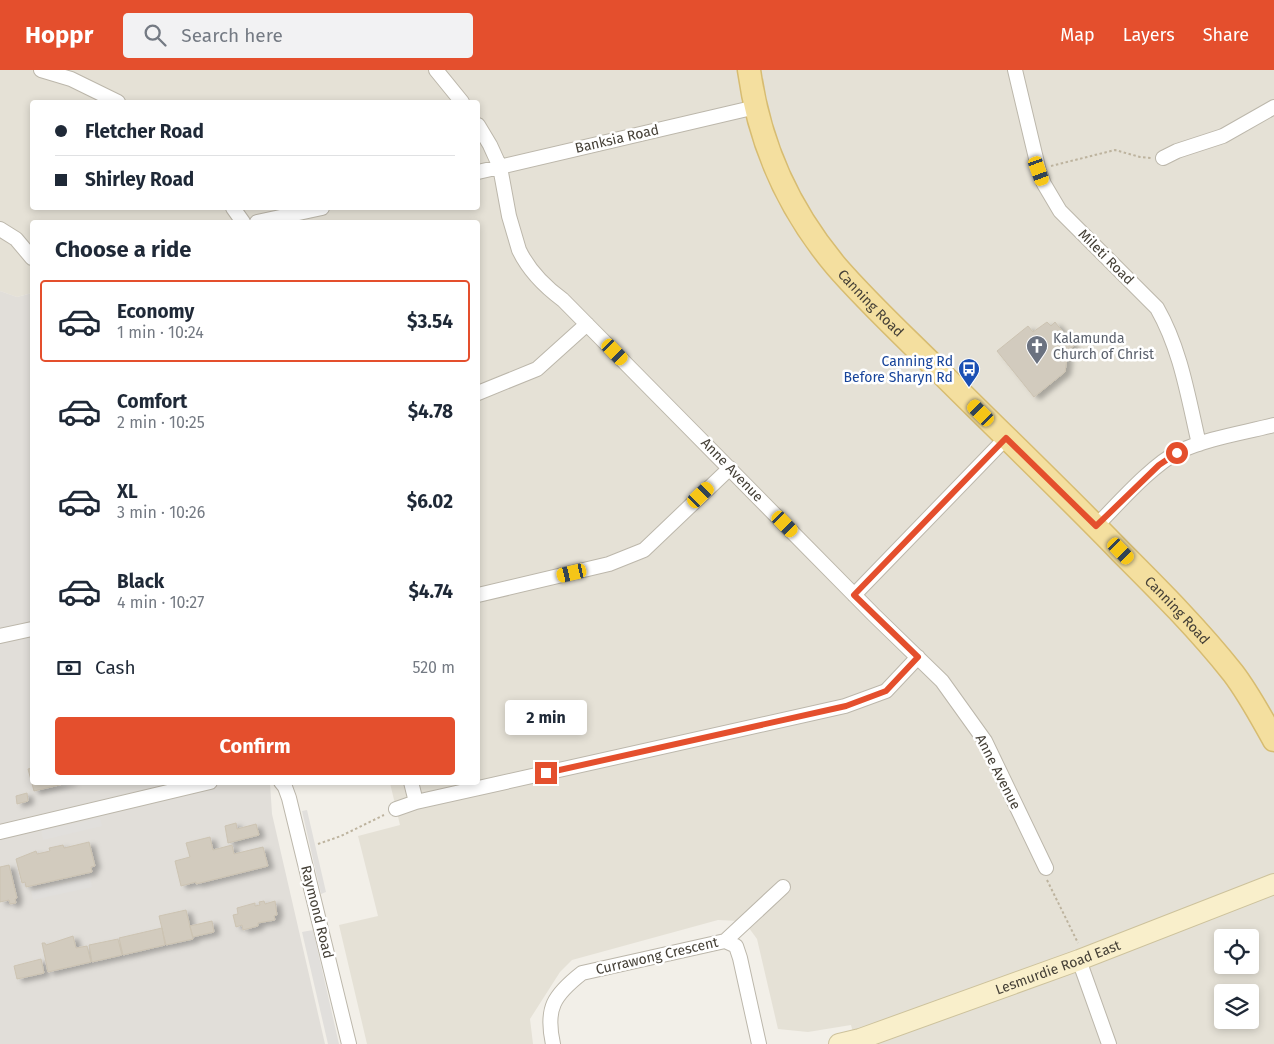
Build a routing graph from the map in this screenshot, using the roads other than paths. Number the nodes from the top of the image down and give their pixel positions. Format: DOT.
graph roads {
  1 [pos="40,70"];
  2 [pos="436,70"];
  3 [pos="749,70"];
  4 [pos="1015,70"];
  5 [pos="114,100"];
  6 [pos="460,100"];
  7 [pos="756,107"];
  8 [pos="1274,107"];
  9 [pos="480,128"];
  10 [pos="1163,158"];
  11 [pos="500,166"];
  12 [pos="480,171"];
  13 [pos="313,210"];
  14 [pos="266,220"];
  15 [pos="0,229"];
  16 [pos="30,256"];
  17 [pos="588,324"];
  18 [pos="480,393"];
  19 [pos="1274,426"];
  20 [pos="1006,438"];
  21 [pos="1199,444"];
  22 [pos="730,468"];
  23 [pos="1096,526"];
  24 [pos="480,594"];
  25 [pos="854,595"];
  26 [pos="30,629"];
  27 [pos="0,636"];
  28 [pos="918,657"];
  29 [pos="1274,740"];
  30 [pos="187,785"];
  31 [pos="284,785"];
  32 [pos="412,785"];
  33 [pos="156,789"];
  34 [pos="416,802"];
  35 [pos="396,809"];
  36 [pos="0,832"];
  37 [pos="1046,868"];
  38 [pos="1274,884"];
  39 [pos="783,887"];
  40 [pos="725,941"];
  41 [pos="1079,960"];
  42 [pos="349,1044"];
  43 [pos="553,1044"];
  44 [pos="759,1044"];
  45 [pos="839,1044"];
  46 [pos="1109,1044"];
  1 -- 5 [label="street"];
  2 -- 6 [label="street"];
  3 -- 7 [label="main road, Canning Road"];
  4 -- 21 [label="street, Mileti Road"];
  7 -- 11 [label="street, Banksia Road"];
  7 -- 20 [label="main road, Canning Road"];
  8 -- 10 [label="street"];
  9 -- 11 [label="street, Anne Avenue"];
  11 -- 12 [label="street, Banksia Road"];
  11 -- 17 [label="street, Anne Avenue"];
  13 -- 14 [label="street"];
  15 -- 16 [label="street"];
  17 -- 18 [label="street"];
  17 -- 22 [label="street, Anne Avenue"];
  19 -- 21 [label="street"];
  20 -- 23 [label="main road, Canning Road"];
  20 -- 25 [label="street"];
  21 -- 23 [label="street"];
  22 -- 24 [label="street"];
  22 -- 25 [label="street, Anne Avenue"];
  23 -- 29 [label="main road, Canning Road"];
  25 -- 28 [label="street, Anne Avenue"];
  26 -- 27 [label="street"];
  28 -- 34 [label="street"];
  28 -- 37 [label="street, Anne Avenue"];
  30 -- 33 [label="street"];
  31 -- 42 [label="street, Raymond Road"];
  32 -- 34 [label="street"];
  33 -- 36 [label="street"];
  34 -- 35 [label="street"];
  38 -- 41 [label="street, Lesmurdie Road East"];
  39 -- 40 [label="street, Currawong Crescent"];
  40 -- 43 [label="street, Currawong Crescent"];
  40 -- 44 [label="street, Currawong Crescent"];
  41 -- 45 [label="street, Lesmurdie Road East"];
  41 -- 46 [label="street"];
}
